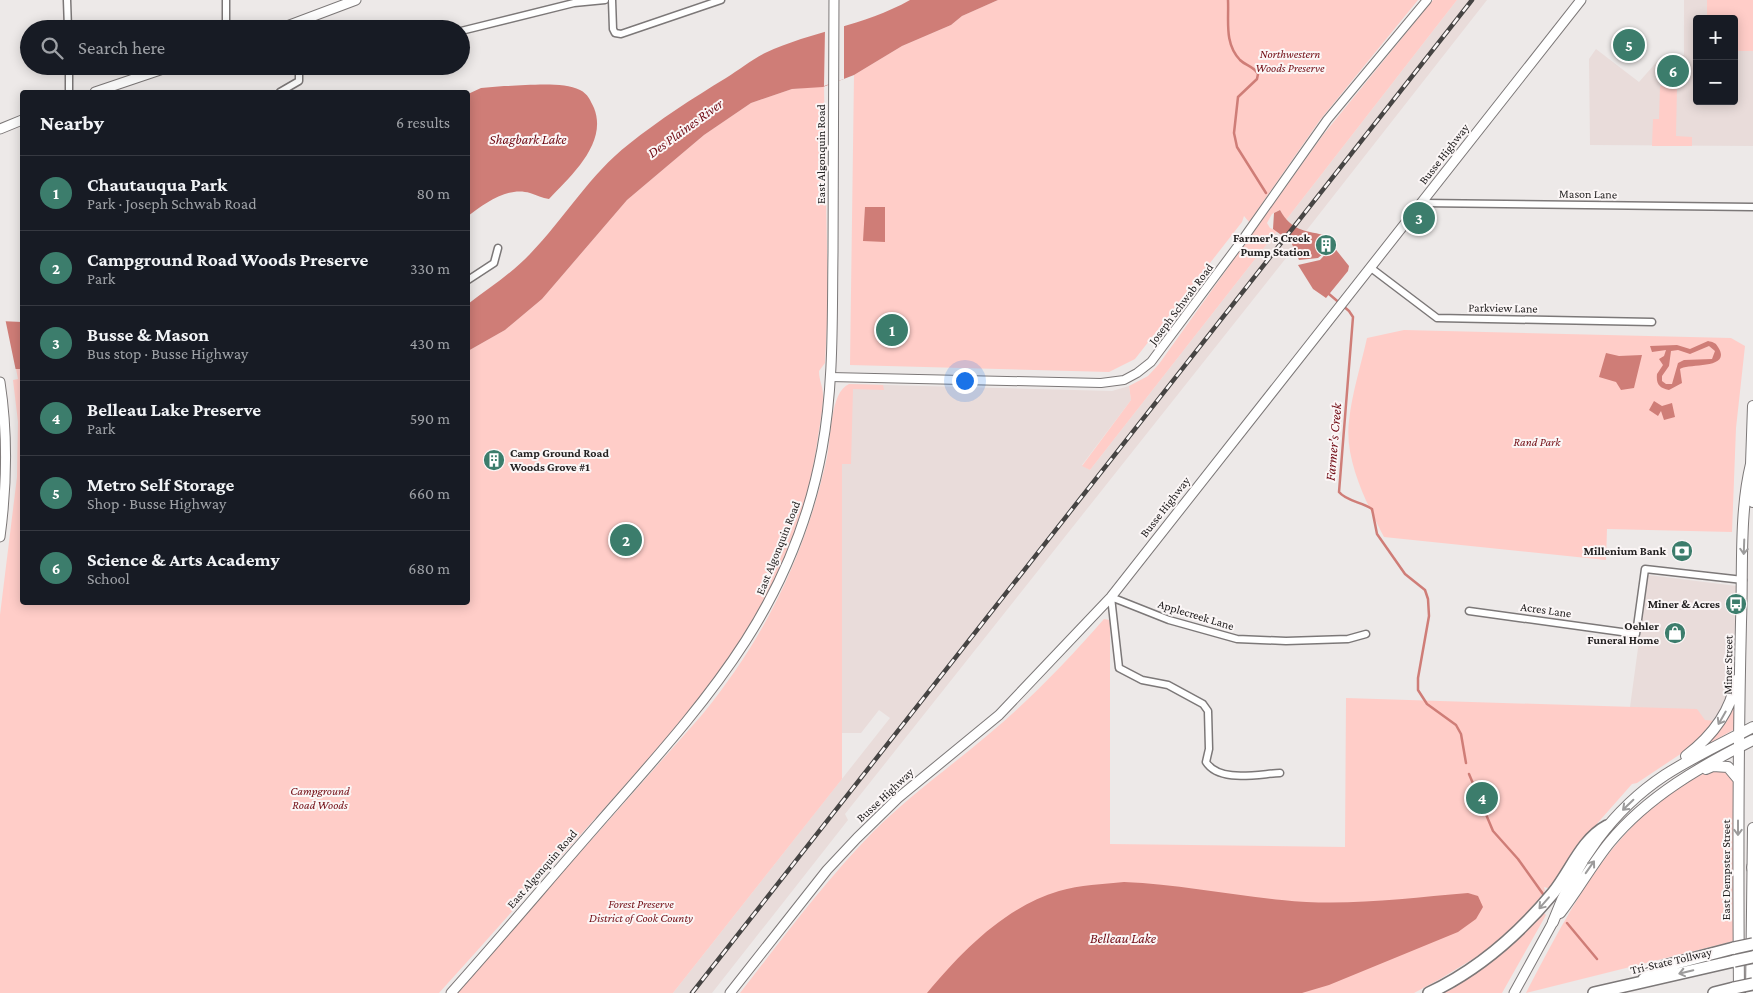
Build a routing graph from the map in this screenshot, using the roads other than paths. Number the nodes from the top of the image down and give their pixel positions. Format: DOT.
graph roads {
  1 [pos="67,0"];
  2 [pos="226,0"];
  3 [pos="356,0"];
  4 [pos="605,0"];
  5 [pos="612,0"];
  6 [pos="721,0"];
  7 [pos="834,0"];
  8 [pos="1426,0"];
  9 [pos="1581,0"];
  10 [pos="68,20"];
  11 [pos="226,20"];
  12 [pos="305,20"];
  13 [pos="470,29"];
  14 [pos="69,75"];
  15 [pos="150,75"];
  16 [pos="299,75"];
  17 [pos="115,89"];
  18 [pos="69,90"];
  19 [pos="284,90"];
  20 [pos="20,121"];
  21 [pos="0,128"];
  22 [pos="1422,203"];
  23 [pos="1753,207"];
  24 [pos="498,248"];
  25 [pos="1371,268"];
  26 [pos="470,279"];
  27 [pos="1652,322"];
  28 [pos="830,378"];
  29 [pos="0,382"];
  30 [pos="1753,406"];
  31 [pos="1751,464"];
  32 [pos="1753,502"];
  33 [pos="0,537"];
  34 [pos="1743,580"];
  35 [pos="1111,597"];
  36 [pos="1468,612"];
  37 [pos="1366,634"];
  38 [pos="1741,637"];
  39 [pos="1753,727"];
  40 [pos="1739,734"];
  41 [pos="1753,740"];
  42 [pos="1739,748"];
  43 [pos="1280,773"];
  44 [pos="1688,774"];
  45 [pos="1738,779"];
  46 [pos="1650,786"];
  47 [pos="1607,826"];
  48 [pos="1753,828"];
  49 [pos="1753,868"];
  50 [pos="1553,922"];
  51 [pos="1753,944"];
  52 [pos="1753,957"];
  53 [pos="1637,983"];
  54 [pos="1753,984"];
  55 [pos="1736,991"];
  56 [pos="451,993"];
  57 [pos="730,993"];
  58 [pos="1429,993"];
  59 [pos="1514,993"];
  60 [pos="1594,993"];
  61 [pos="1714,993"];
  62 [pos="1751,993"];
  1 -- 10 [label="street"];
  2 -- 11 [label="street"];
  3 -- 12 [label="main road"];
  4 -- 13 [label="street"];
  5 -- 6 [label="street"];
  7 -- 28 [label="main road, East Algonquin Road"];
  8 -- 28 [label="street, Joseph Schwab Road"];
  9 -- 22 [label="main road, Busse Highway"];
  14 -- 18 [label="street"];
  15 -- 17 [label="main road"];
  16 -- 19 [label="street"];
  20 -- 21 [label="main road"];
  22 -- 23 [label="street, Mason Lane"];
  22 -- 25 [label="main road, Busse Highway"];
  24 -- 26 [label="street"];
  25 -- 27 [label="street, Parkview Lane"];
  25 -- 35 [label="main road, Busse Highway"];
  28 -- 56 [label="main road, East Algonquin Road"];
  29 -- 33 [label="main road"];
  30 -- 31 [label="main road, Miner Street"];
  31 -- 32 [label="main road, Miner Street"];
  31 -- 34 [label="main road, Miner Street, one-way"];
  34 -- 36 [label="street, Acres Lane"];
  34 -- 38 [label="main road, Miner Street"];
  35 -- 37 [label="street, Applecreek Lane"];
  35 -- 43 [label="street"];
  35 -- 57 [label="main road, Busse Highway"];
  38 -- 40 [label="main road, Miner Street"];
  38 -- 46 [label="main road, one-way"];
  39 -- 40 [label="main road"];
  40 -- 42 [label="main road, Miner Street"];
  40 -- 46 [label="main road"];
  41 -- 42 [label="main road"];
  42 -- 44 [label="main road"];
  42 -- 45 [label="main road, East Dempster Street"];
  44 -- 45 [label="main road"];
  50 -- 44 [label="main road, one-way"];
  45 -- 55 [label="main road, East Dempster Street, one-way"];
  46 -- 47 [label="main road, one-way"];
  47 -- 50 [label="main road"];
  47 -- 58 [label="highway, one-way"];
  48 -- 49 [label="main road"];
  49 -- 62 [label="main road, East Dempster Street"];
  50 -- 59 [label="main road"];
  51 -- 53 [label="highway, bridge"];
  52 -- 53 [label="highway, Tri-State Tollway, one-way, bridge"];
  53 -- 60 [label="highway, Tri-State Tollway"];
  54 -- 55 [label="highway, bridge"];
  55 -- 61 [label="highway"];
}
